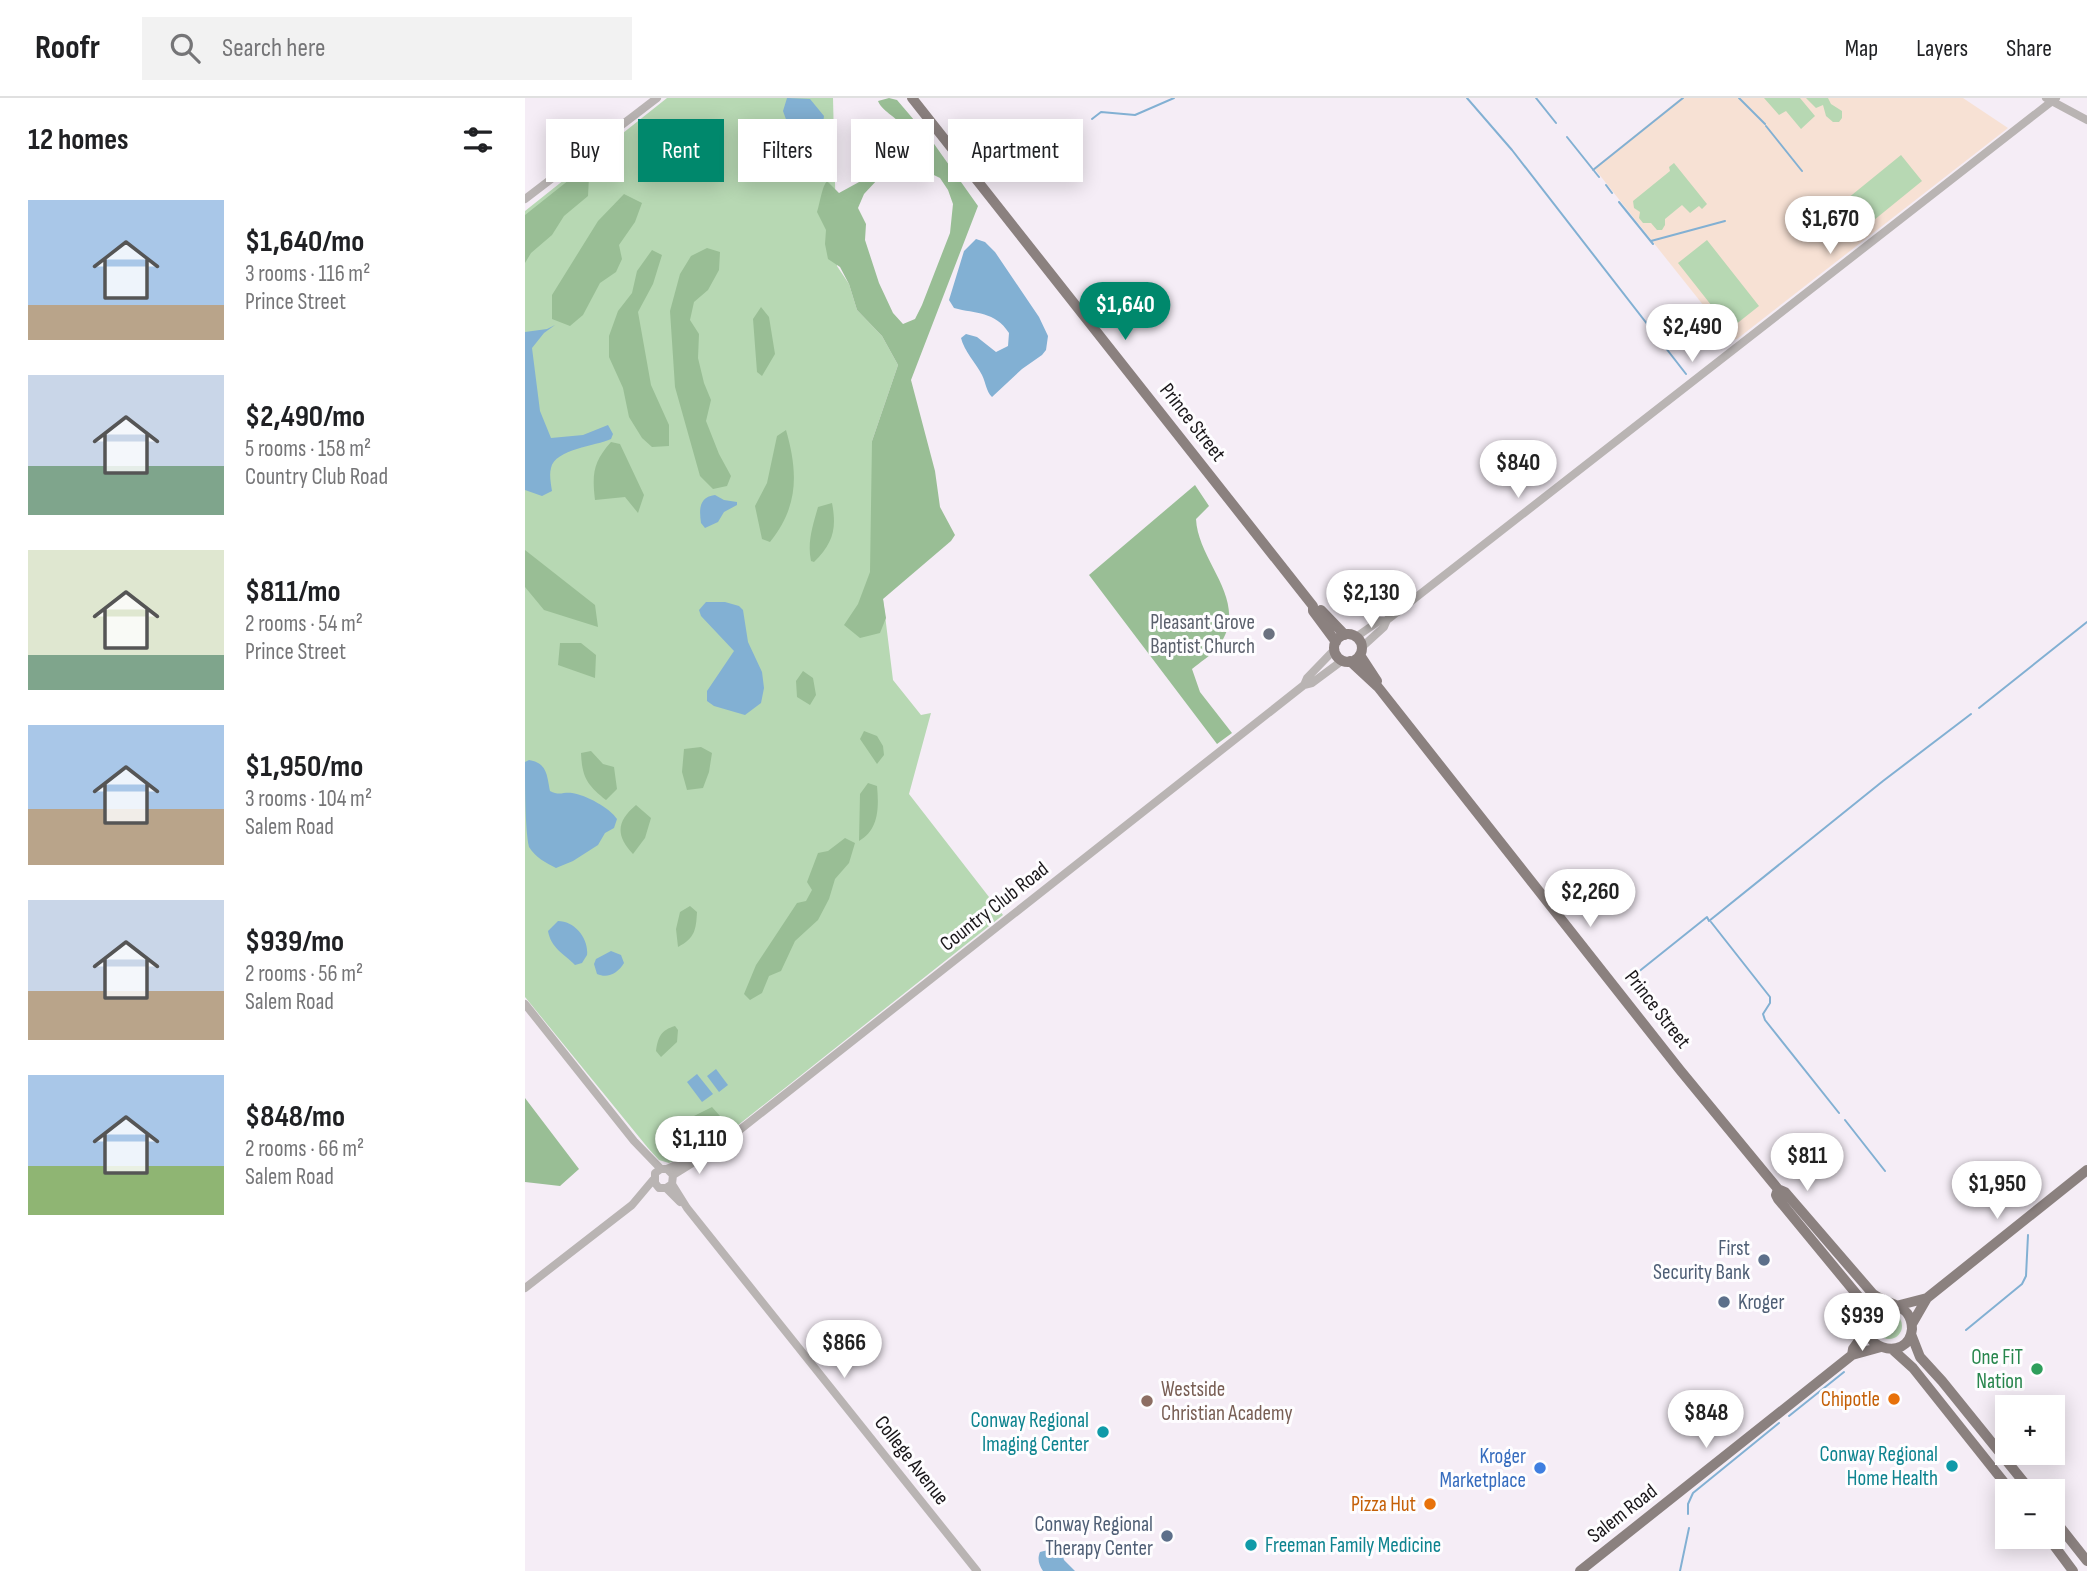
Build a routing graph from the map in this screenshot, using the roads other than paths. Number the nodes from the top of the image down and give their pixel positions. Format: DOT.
graph roads {
  1 [pos="657,98"];
  2 [pos="912,98"];
  3 [pos="2051,99"];
  4 [pos="2087,120"];
  5 [pos="525,200"];
  6 [pos="1348,648"];
  7 [pos="1304,685"];
  8 [pos="525,1004"];
  9 [pos="2087,1170"];
  10 [pos="663,1179"];
  11 [pos="1778,1194"];
  12 [pos="525,1288"];
  13 [pos="1927,1298"];
  14 [pos="1893,1305"];
  15 [pos="1868,1325"];
  16 [pos="1911,1329"];
  17 [pos="1887,1348"];
  18 [pos="1852,1355"];
  19 [pos="1937,1398"];
  20 [pos="1979,1426"];
  21 [pos="2001,1479"];
  22 [pos="2021,1479"];
  23 [pos="2065,1537"];
  24 [pos="2057,1549"];
  25 [pos="2087,1561"];
  26 [pos="977,1571"];
  27 [pos="1580,1571"];
  28 [pos="2073,1571"];
  1 -- 5 [label="street"];
  2 -- 6 [label="main road, Prince Street"];
  3 -- 4 [label="street"];
  3 -- 6 [label="street, Country Club Road"];
  6 -- 7 [label="street, Country Club Road"];
  6 -- 7 [label="street, Country Club Road"];
  6 -- 11 [label="main road, Prince Street"];
  7 -- 10 [label="street, Country Club Road"];
  8 -- 10 [label="street, College Avenue"];
  9 -- 13 [label="main road"];
  10 -- 12 [label="street, Country Club Road"];
  10 -- 26 [label="street, College Avenue"];
  11 -- 14 [label="main road, Prince Street"];
  11 -- 15 [label="main road, Prince Street"];
  13 -- 14 [label="main road"];
  13 -- 16 [label="main road"];
  14 -- 15 [label="main road"];
  14 -- 16 [label="main road"];
  15 -- 17 [label="main road"];
  15 -- 18 [label="main road, Salem Road"];
  16 -- 17 [label="main road"];
  16 -- 20 [label="main road"];
  17 -- 18 [label="main road, Salem Road"];
  17 -- 19 [label="main road"];
  18 -- 27 [label="main road, Salem Road"];
  19 -- 20 [label="main road"];
  19 -- 21 [label="main road"];
  20 -- 22 [label="main road"];
  23 -- 25 [label="main road"];
  24 -- 28 [label="main road"];
}
